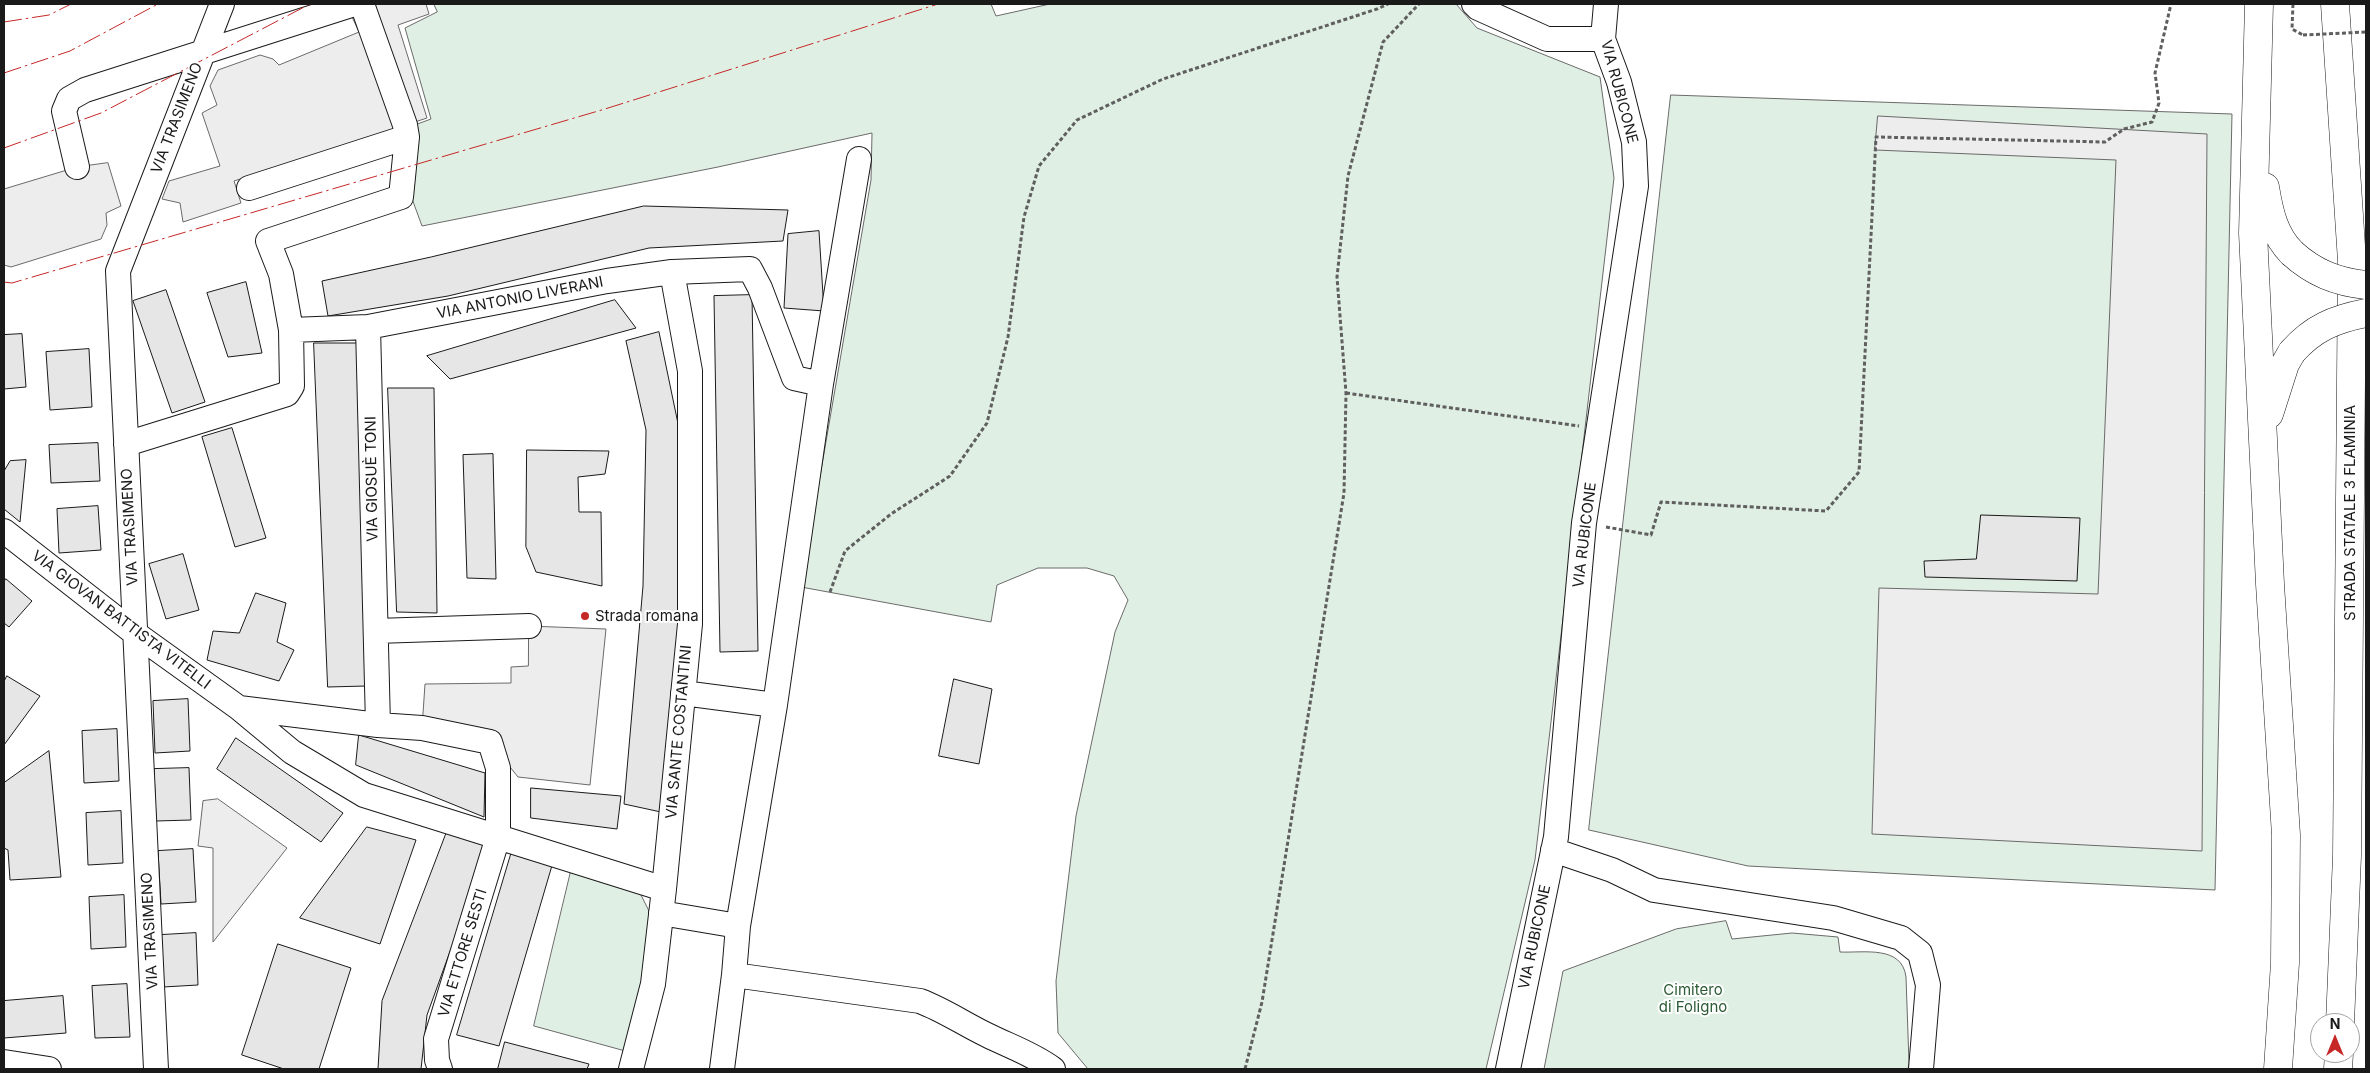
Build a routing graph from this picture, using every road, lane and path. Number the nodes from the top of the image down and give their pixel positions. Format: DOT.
graph roads {
  1 [pos="222,4"];
  2 [pos="354,4"];
  3 [pos="362,4"];
  4 [pos="1388,4"];
  5 [pos="1419,4"];
  6 [pos="1474,4"];
  7 [pos="1606,4"];
  8 [pos="2171,4"];
  9 [pos="2259,4"];
  10 [pos="2293,4"];
  11 [pos="2335,4"];
  12 [pos="2366,32"];
  13 [pos="1602,39"];
  14 [pos="203,52"];
  15 [pos="2256,134"];
  16 [pos="407,137"];
  17 [pos="859,159"];
  18 [pos="77,167"];
  19 [pos="249,188"];
  20 [pos="672,272"];
  21 [pos="2366,285"];
  22 [pos="2366,313"];
  23 [pos="368,327"];
  24 [pos="292,330"];
  25 [pos="821,384"];
  26 [pos="1346,393"];
  27 [pos="1598,429"];
  28 [pos="2264,436"];
  29 [pos="126,444"];
  30 [pos="1584,523"];
  31 [pos="4,531"];
  32 [pos="830,592"];
  33 [pos="530,626"];
  34 [pos="376,630"];
  35 [pos="136,634"];
  36 [pos="683,693"];
  37 [pos="775,705"];
  38 [pos="239,708"];
  39 [pos="378,725"];
  40 [pos="498,837"];
  41 [pos="1553,850"];
  42 [pos="664,889"];
  43 [pos="661,913"];
  44 [pos="738,926"];
  45 [pos="734,975"];
  46 [pos="2340,1013"];
  47 [pos="4,1062"];
  48 [pos="49,1069"];
  49 [pos="156,1069"];
  50 [pos="440,1069"];
  51 [pos="631,1069"];
  52 [pos="722,1069"];
  53 [pos="1053,1069"];
  54 [pos="1244,1069"];
  55 [pos="1508,1069"];
  56 [pos="1921,1069"];
  57 [pos="2278,1069"];
  1 -- 14 [label="street, VIA TRASIMENO"];
  2 -- 14 [label="street"];
  3 -- 16 [label="street"];
  4 -- 32 [label="path"];
  5 -- 26 [label="path"];
  6 -- 13 [label="street"];
  7 -- 13 [label="street, VIA RUBICONE"];
  8 -- 30 [label="path"];
  9 -- 15 [label="highway"];
  10 -- 12 [label="path, bridge"];
  11 -- 46 [label="highway, STRADA STATALE 3 FLAMINIA"];
  13 -- 27 [label="street, VIA RUBICONE"];
  14 -- 18 [label="street"];
  14 -- 29 [label="street, VIA TRASIMENO"];
  15 -- 21 [label="highway, bridge"];
  15 -- 28 [label="highway"];
  16 -- 19 [label="street"];
  16 -- 24 [label="street"];
  17 -- 25 [label="street"];
  20 -- 23 [label="street, VIA ANTONIO LIVERANI"];
  20 -- 25 [label="street, VIA ANTONIO LIVERANI"];
  20 -- 36 [label="street, VIA SANTE COSTANTINI"];
  22 -- 28 [label="highway, bridge"];
  23 -- 24 [label="street, VIA ANTONIO LIVERANI"];
  23 -- 34 [label="street, VIA GIOSUÈ TONI"];
  24 -- 29 [label="street"];
  25 -- 37 [label="street"];
  26 -- 27 [label="path"];
  26 -- 54 [label="path"];
  27 -- 30 [label="street, VIA RUBICONE"];
  28 -- 57 [label="highway"];
  29 -- 35 [label="street, VIA TRASIMENO"];
  30 -- 41 [label="street, VIA RUBICONE"];
  31 -- 35 [label="street, VIA GIOVAN BATTISTA VITELLI"];
  33 -- 34 [label="street"];
  34 -- 39 [label="street, VIA GIOSUÈ TONI"];
  35 -- 38 [label="street, VIA GIOVAN BATTISTA VITELLI"];
  35 -- 49 [label="street, VIA TRASIMENO"];
  36 -- 37 [label="street"];
  36 -- 42 [label="street, VIA SANTE COSTANTINI"];
  37 -- 44 [label="street"];
  38 -- 39 [label="street, VIA GIOVAN BATTISTA VITELLI"];
  38 -- 40 [label="street, VIA GIOVAN BATTISTA VITELLI"];
  39 -- 40 [label="street, VIA GIOVAN BATTISTA VITELLI"];
  40 -- 42 [label="street, VIA GIOVAN BATTISTA VITELLI"];
  40 -- 50 [label="street, VIA ETTORE SESTI"];
  41 -- 55 [label="street, VIA RUBICONE"];
  41 -- 56 [label="street"];
  42 -- 43 [label="street, VIA SANTE COSTANTINI"];
  43 -- 44 [label="street"];
  43 -- 51 [label="street, VIA SANTE COSTANTINI"];
  44 -- 45 [label="street"];
  45 -- 52 [label="street"];
  45 -- 53 [label="street"];
  47 -- 48 [label="street"];
}
